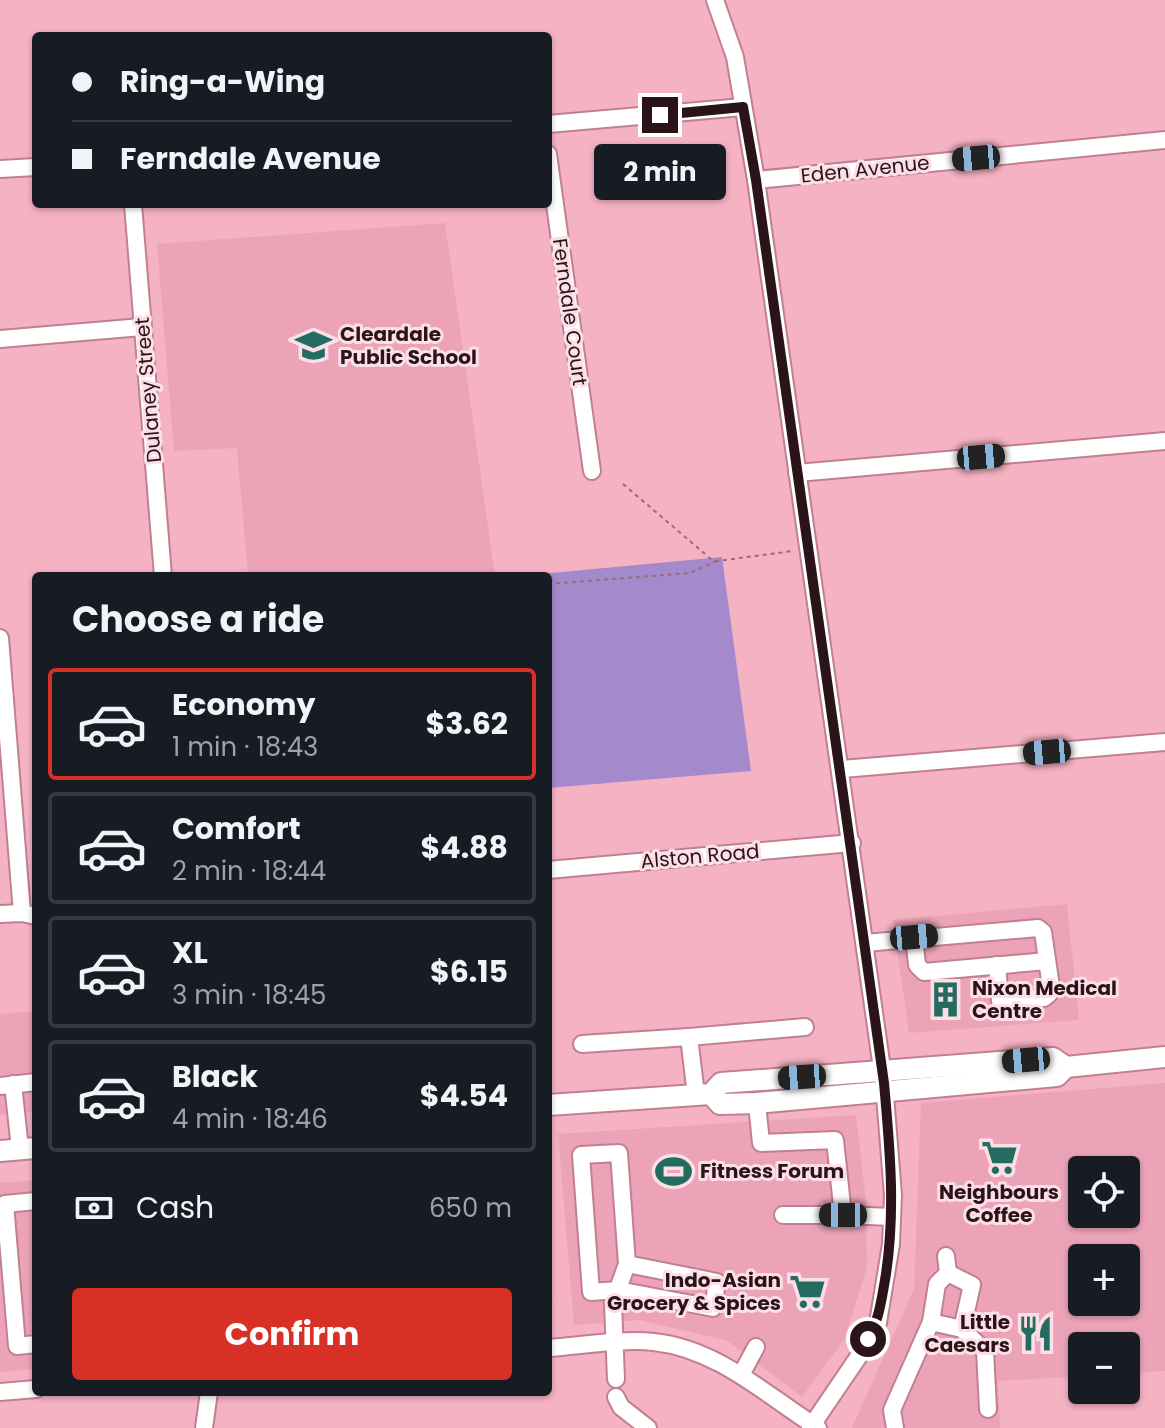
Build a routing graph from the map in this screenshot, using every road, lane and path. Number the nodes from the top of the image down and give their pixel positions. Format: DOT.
graph roads {
  1 [pos="715,0"];
  2 [pos="743,107"];
  3 [pos="552,124"];
  4 [pos="1165,140"];
  5 [pos="32,167"];
  6 [pos="0,169"];
  7 [pos="756,180"];
  8 [pos="552,183"];
  9 [pos="133,208"];
  10 [pos="142,327"];
  11 [pos="0,339"];
  12 [pos="1165,441"];
  13 [pos="592,471"];
  14 [pos="797,473"];
  15 [pos="623,484"];
  16 [pos="790,552"];
  17 [pos="717,561"];
  18 [pos="163,572"];
  19 [pos="552,584"];
  20 [pos="0,638"];
  21 [pos="1165,742"];
  22 [pos="842,769"];
  23 [pos="852,843"];
  24 [pos="552,870"];
  25 [pos="0,914"];
  26 [pos="29,915"];
  27 [pos="914,937"];
  28 [pos="865,943"];
  29 [pos="1047,961"];
  30 [pos="997,965"];
  31 [pos="805,1027"];
  32 [pos="689,1037"];
  33 [pos="582,1044"];
  34 [pos="1165,1057"];
  35 [pos="32,1082"];
  36 [pos="884,1082"];
  37 [pos="7,1085"];
  38 [pos="703,1095"];
  39 [pos="757,1103"];
  40 [pos="552,1105"];
  41 [pos="19,1150"];
  42 [pos="32,1201"];
  43 [pos="783,1215"];
  44 [pos="843,1215"];
  45 [pos="892,1217"];
  46 [pos="627,1264"];
  47 [pos="618,1290"];
  48 [pos="931,1322"];
  49 [pos="962,1329"];
  50 [pos="32,1344"];
  51 [pos="614,1344"];
  52 [pos="756,1347"];
  53 [pos="552,1348"];
  54 [pos="741,1375"];
  55 [pos="616,1379"];
  56 [pos="32,1389"];
  57 [pos="0,1392"];
  58 [pos="208,1396"];
  59 [pos="616,1397"];
  60 [pos="988,1409"];
  61 [pos="813,1427"];
  62 [pos="204,1428"];
  63 [pos="648,1428"];
  64 [pos="895,1428"];
  1 -- 2 [label="street"];
  2 -- 3 [label="street"];
  2 -- 7 [label="street"];
  4 -- 7 [label="street, Eden Avenue"];
  5 -- 6 [label="street"];
  7 -- 14 [label="street"];
  8 -- 13 [label="street, Ferndale Court"];
  9 -- 10 [label="street, Dulaney Street"];
  10 -- 11 [label="street"];
  10 -- 18 [label="street, Dulaney Street"];
  12 -- 14 [label="street"];
  14 -- 22 [label="street"];
  15 -- 17 [label="path"];
  16 -- 17 [label="path"];
  17 -- 19 [label="path"];
  20 -- 26 [label="street"];
  21 -- 22 [label="street"];
  22 -- 23 [label="street"];
  23 -- 24 [label="street, Alston Road"];
  23 -- 28 [label="street"];
  25 -- 26 [label="street"];
  27 -- 28 [label="street"];
  27 -- 29 [label="street"];
  27 -- 30 [label="street"];
  28 -- 36 [label="street"];
  29 -- 30 [label="street"];
  29 -- 30 [label="street"];
  31 -- 32 [label="street"];
  32 -- 33 [label="street"];
  32 -- 38 [label="street"];
  34 -- 36 [label="main road"];
  35 -- 37 [label="street"];
  36 -- 38 [label="main road"];
  36 -- 39 [label="main road"];
  36 -- 45 [label="street"];
  37 -- 41 [label="street"];
  38 -- 39 [label="main road"];
  38 -- 40 [label="main road"];
  39 -- 44 [label="street"];
  42 -- 50 [label="street"];
  43 -- 44 [label="street"];
  44 -- 45 [label="street"];
  45 -- 61 [label="street"];
  46 -- 47 [label="street"];
  46 -- 47 [label="street"];
  46 -- 47 [label="street"];
  47 -- 51 [label="street"];
  48 -- 49 [label="street"];
  48 -- 49 [label="street"];
  48 -- 64 [label="street"];
  49 -- 60 [label="street"];
  51 -- 53 [label="street"];
  51 -- 54 [label="street"];
  51 -- 55 [label="street"];
  52 -- 54 [label="street"];
  54 -- 61 [label="street"];
  56 -- 57 [label="street"];
  58 -- 62 [label="street"];
  59 -- 63 [label="street"];
}
